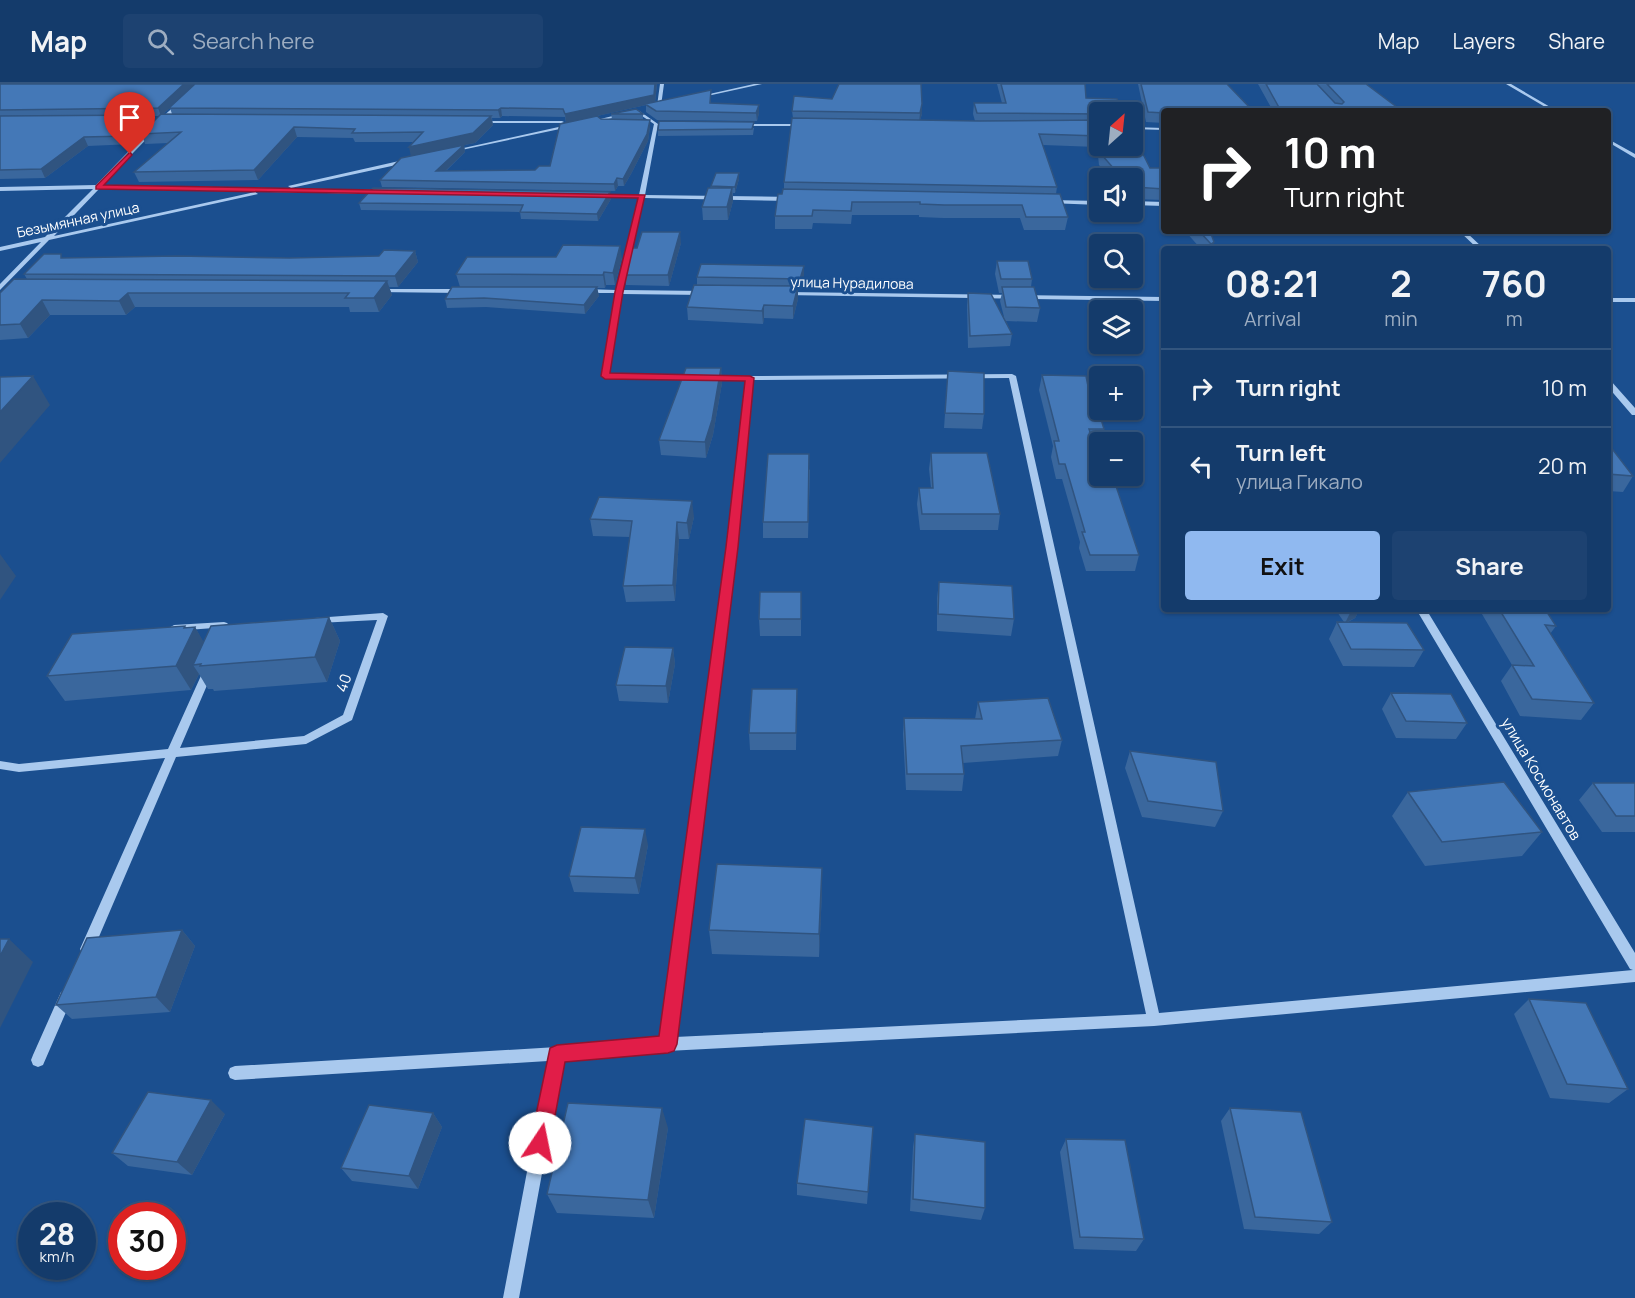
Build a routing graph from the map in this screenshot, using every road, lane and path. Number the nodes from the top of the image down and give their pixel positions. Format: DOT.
graph roads {
  1 [pos="201,84"];
  2 [pos="663,84"];
  3 [pos="760,84"];
  4 [pos="1508,84"];
  5 [pos="692,99"];
  6 [pos="670,104"];
  7 [pos="659,106"];
  8 [pos="1549,108"];
  9 [pos="638,111"];
  10 [pos="171,120"];
  11 [pos="150,121"];
  12 [pos="161,121"];
  13 [pos="475,122"];
  14 [pos="583,123"];
  15 [pos="621,123"];
  16 [pos="644,124"];
  17 [pos="656,124"];
  18 [pos="668,124"];
  19 [pos="728,125"];
  20 [pos="812,125"];
  21 [pos="1143,128"];
  22 [pos="1161,129"];
  23 [pos="1611,142"];
  24 [pos="444,153"];
  25 [pos="1635,156"];
  26 [pos="410,160"];
  27 [pos="98,187"];
  28 [pos="0,189"];
  29 [pos="274,190"];
  30 [pos="392,192"];
  31 [pos="595,196"];
  32 [pos="642,196"];
  33 [pos="795,199"];
  34 [pos="1041,202"];
  35 [pos="1089,203"];
  36 [pos="1143,203"];
  37 [pos="1161,204"];
  38 [pos="1465,234"];
  39 [pos="51,237"];
  40 [pos="1477,246"];
  41 [pos="0,249"];
  42 [pos="0,289"];
  43 [pos="12,290"];
  44 [pos="369,291"];
  45 [pos="476,291"];
  46 [pos="571,291"];
  47 [pos="619,292"];
  48 [pos="714,293"];
  49 [pos="773,294"];
  50 [pos="1161,299"];
  51 [pos="1611,300"];
  52 [pos="1635,300"];
  53 [pos="750,378"];
  54 [pos="1611,386"];
  55 [pos="1635,413"];
  56 [pos="1423,612"];
  57 [pos="312,620"];
  58 [pos="231,628"];
  59 [pos="157,629"];
  60 [pos="214,657"];
  61 [pos="173,752"];
  62 [pos="0,765"];
  63 [pos="81,961"];
  64 [pos="1635,965"];
  65 [pos="1635,976"];
  66 [pos="72,983"];
  67 [pos="1154,1020"];
  68 [pos="668,1044"];
  69 [pos="557,1054"];
  70 [pos="38,1060"];
  71 [pos="236,1073"];
  72 [pos="511,1298"];
  1 -- 12 [label="street"];
  2 -- 7 [label="street"];
  3 -- 5 [label="street"];
  4 -- 8 [label="street"];
  6 -- 7 [label="street"];
  7 -- 9 [label="street"];
  9 -- 14 [label="street"];
  9 -- 17 [label="street"];
  10 -- 12 [label="street"];
  11 -- 12 [label="street"];
  12 -- 27 [label="street"];
  13 -- 14 [label="street"];
  14 -- 15 [label="street"];
  14 -- 24 [label="street"];
  16 -- 17 [label="street"];
  17 -- 18 [label="street"];
  17 -- 32 [label="street"];
  19 -- 20 [label="street"];
  21 -- 22 [label="street"];
  23 -- 25 [label="street"];
  26 -- 29 [label="street, Безымянная улица"];
  27 -- 28 [label="street"];
  27 -- 29 [label="street"];
  27 -- 39 [label="street"];
  29 -- 30 [label="street"];
  29 -- 39 [label="street, Безымянная улица"];
  31 -- 32 [label="street"];
  32 -- 33 [label="street"];
  32 -- 47 [label="street"];
  34 -- 35 [label="street"];
  36 -- 37 [label="street"];
  38 -- 40 [label="street"];
  39 -- 41 [label="street, Безымянная улица"];
  39 -- 42 [label="street"];
  42 -- 43 [label="street"];
  44 -- 45 [label="street"];
  46 -- 47 [label="street"];
  47 -- 48 [label="street"];
  47 -- 53 [label="street"];
  49 -- 50 [label="street, улица Нурадилова"];
  51 -- 52 [label="street"];
  53 -- 67 [label="street"];
  53 -- 68 [label="street"];
  54 -- 55 [label="street"];
  56 -- 64 [label="street, улица Космонавтов"];
  57 -- 61 [label="street, 40"];
  58 -- 59 [label="street"];
  60 -- 61 [label="street"];
  61 -- 62 [label="street, 40"];
  61 -- 63 [label="street"];
  65 -- 67 [label="street"];
  66 -- 70 [label="street"];
  67 -- 68 [label="street"];
  68 -- 69 [label="street"];
  69 -- 71 [label="street"];
  69 -- 72 [label="street"];
}
